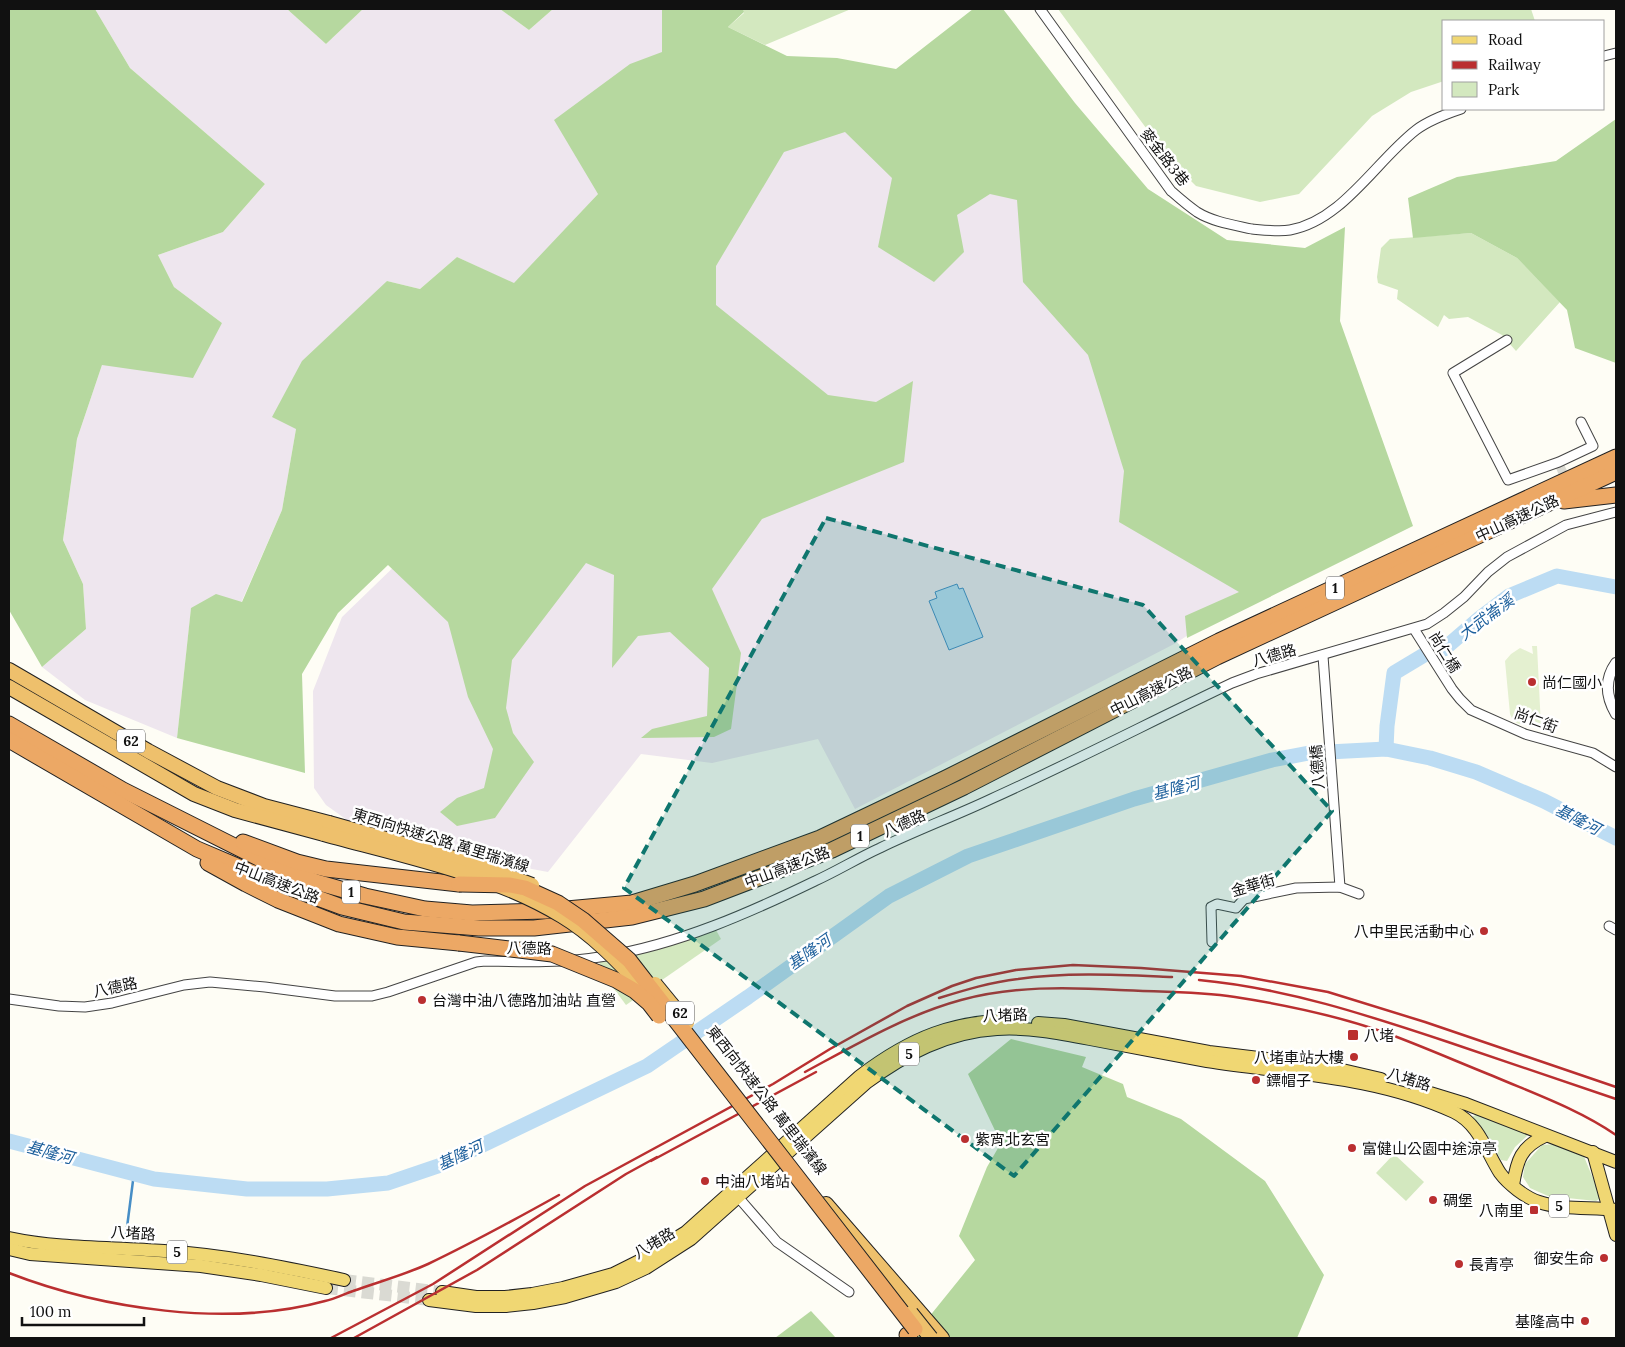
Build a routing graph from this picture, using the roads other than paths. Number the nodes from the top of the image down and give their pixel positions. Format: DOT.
graph roads {
  1 [pos="1040,9"];
  2 [pos="1458,110"];
  3 [pos="1507,340"];
  4 [pos="1581,422"];
  5 [pos="1616,458"];
  6 [pos="1616,472"];
  7 [pos="1616,495"];
  8 [pos="1548,503"];
  9 [pos="1616,512"];
  10 [pos="1414,629"];
  11 [pos="1323,656"];
  12 [pos="1616,663"];
  13 [pos="9,670"];
  14 [pos="9,687"];
  15 [pos="1452,689"];
  16 [pos="1616,714"];
  17 [pos="9,724"];
  18 [pos="9,740"];
  19 [pos="1616,767"];
  20 [pos="123,790"];
  21 [pos="134,813"];
  22 [pos="326,828"];
  23 [pos="1340,887"];
  24 [pos="1359,894"];
  25 [pos="1212,942"];
  26 [pos="9,1000"];
  27 [pos="1344,1074"];
  28 [pos="1546,1136"];
  29 [pos="1593,1152"];
  30 [pos="1616,1162"];
  31 [pos="1513,1185"];
  32 [pos="738,1197"];
  33 [pos="826,1204"];
  34 [pos="1613,1210"];
  35 [pos="1616,1236"];
  36 [pos="9,1238"];
  37 [pos="9,1249"];
  38 [pos="344,1280"];
  39 [pos="326,1288"];
  40 [pos="442,1292"];
  41 [pos="848,1292"];
  42 [pos="429,1300"];
  43 [pos="914,1336"];
  44 [pos="931,1338"];
  45 [pos="942,1338"];
  1 -- 2 [label="street, 麥金路3巷"];
  3 -- 4 [label="street"];
  5 -- 20 [label="highway, 中山高速公路 / 1"];
  6 -- 8 [label="highway, 中山高速公路 / 1"];
  7 -- 8 [label="highway"];
  8 -- 21 [label="highway, 中山高速公路 / 1"];
  9 -- 10 [label="street, 八德路"];
  10 -- 11 [label="street, 八德路"];
  10 -- 15 [label="street, 尚仁橋"];
  11 -- 23 [label="street, 八德橋"];
  11 -- 26 [label="street, 八德路"];
  12 -- 16 [label="street"];
  13 -- 22 [label="highway, 東西向快速公路 萬里瑞濱線 / 62"];
  14 -- 22 [label="highway, 東西向快速公路 萬里瑞濱線 / 62"];
  15 -- 19 [label="street, 尚仁街"];
  17 -- 20 [label="highway, 中山高速公路 / 1"];
  18 -- 21 [label="highway, 中山高速公路 / 1"];
  20 -- 43 [label="highway, bridge"];
  21 -- 43 [label="highway, bridge"];
  22 -- 33 [label="highway, 東西向快速公路 萬里瑞濱線 / 62, bridge"];
  22 -- 43 [label="highway, 東西向快速公路 萬里瑞濱線 / 62, bridge"];
  23 -- 24 [label="street, 金華街"];
  23 -- 25 [label="street, 金華街"];
  27 -- 28 [label="main road, 八堵路 / 5"];
  27 -- 31 [label="main road, 八堵路 / 5"];
  27 -- 32 [label="main road, 八堵路 / 5"];
  27 -- 40 [label="main road, 八堵路 / 5"];
  28 -- 29 [label="main road, 八堵路 / 5"];
  28 -- 31 [label="main road"];
  29 -- 30 [label="main road, 八堵路 / 5"];
  29 -- 34 [label="main road"];
  31 -- 34 [label="main road, 八堵路 / 5"];
  32 -- 41 [label="street"];
  32 -- 42 [label="main road, 八堵路 / 5"];
  33 -- 44 [label="highway, 東西向快速公路 萬里瑞濱線 / 62, bridge"];
  33 -- 45 [label="highway"];
  34 -- 35 [label="main road"];
  36 -- 38 [label="main road, 八堵路 / 5"];
  37 -- 39 [label="main road, 八堵路 / 5"];
}
